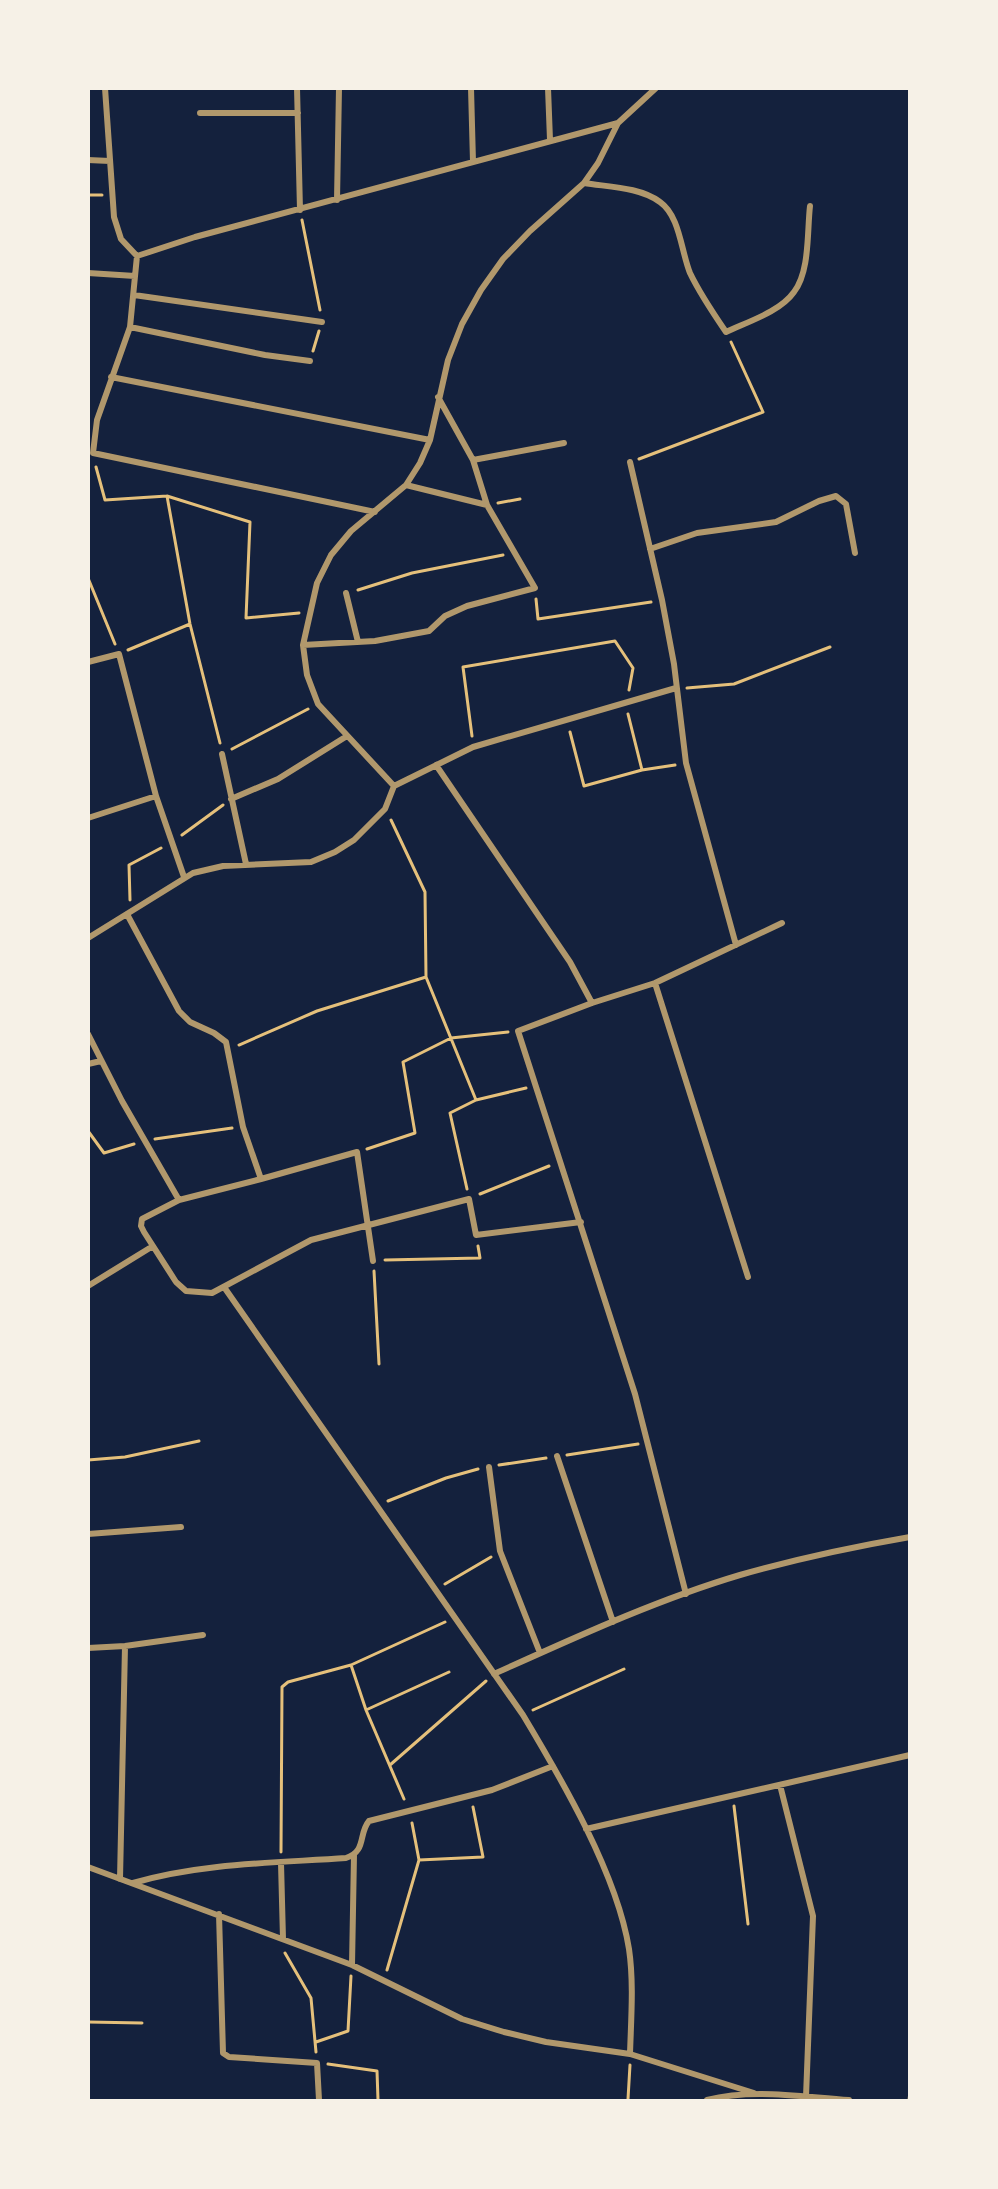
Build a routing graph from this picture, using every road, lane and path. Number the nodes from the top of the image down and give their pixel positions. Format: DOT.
graph roads {
  1 [pos="105,88"];
  2 [pos="297,88"];
  3 [pos="339,88"];
  4 [pos="471,88"];
  5 [pos="548,88"];
  6 [pos="656,88"];
  7 [pos="200,113"];
  8 [pos="298,113"];
  9 [pos="618,123"];
  10 [pos="550,140"];
  11 [pos="88,160"];
  12 [pos="110,161"];
  13 [pos="473,162"];
  14 [pos="584,183"];
  15 [pos="337,200"];
  16 [pos="810,206"];
  17 [pos="300,210"];
  18 [pos="137,256"];
  19 [pos="88,273"];
  20 [pos="135,276"];
  21 [pos="134,294"];
  22 [pos="322,322"];
  23 [pos="130,327"];
  24 [pos="726,332"];
  25 [pos="310,361"];
  26 [pos="111,377"];
  27 [pos="438,397"];
  28 [pos="97,420"];
  29 [pos="88,422"];
  30 [pos="430,440"];
  31 [pos="564,443"];
  32 [pos="93,453"];
  33 [pos="473,460"];
  34 [pos="630,462"];
  35 [pos="406,485"];
  36 [pos="167,496"];
  37 [pos="520,499"];
  38 [pos="487,505"];
  39 [pos="375,512"];
  40 [pos="650,549"];
  41 [pos="516,552"];
  42 [pos="855,553"];
  43 [pos="88,578"];
  44 [pos="535,588"];
  45 [pos="346,594"];
  46 [pos="662,600"];
  47 [pos="308,612"];
  48 [pos="190,624"];
  49 [pos="358,642"];
  50 [pos="303,645"];
  51 [pos="830,647"];
  52 [pos="119,654"];
  53 [pos="88,662"];
  54 [pos="676,688"];
  55 [pos="626,702"];
  56 [pos="318,704"];
  57 [pos="567,720"];
  58 [pos="347,736"];
  59 [pos="473,747"];
  60 [pos="222,754"];
  61 [pos="686,763"];
  62 [pos="435,765"];
  63 [pos="642,770"];
  64 [pos="394,786"];
  65 [pos="156,796"];
  66 [pos="231,799"];
  67 [pos="385,808"];
  68 [pos="88,818"];
  69 [pos="172,842"];
  70 [pos="246,864"];
  71 [pos="184,877"];
  72 [pos="128,916"];
  73 [pos="782,923"];
  74 [pos="88,938"];
  75 [pos="736,945"];
  76 [pos="426,977"];
  77 [pos="655,984"];
  78 [pos="592,1003"];
  79 [pos="518,1031"];
  80 [pos="88,1034"];
  81 [pos="451,1038"];
  82 [pos="228,1049"];
  83 [pos="101,1061"];
  84 [pos="88,1064"];
  85 [pos="535,1085"];
  86 [pos="476,1100"];
  87 [pos="243,1127"];
  88 [pos="88,1131"];
  89 [pos="144,1141"];
  90 [pos="357,1152"];
  91 [pos="562,1161"];
  92 [pos="261,1179"];
  93 [pos="469,1198"];
  94 [pos="180,1200"];
  95 [pos="581,1222"];
  96 [pos="368,1226"];
  97 [pos="476,1235"];
  98 [pos="153,1246"];
  99 [pos="373,1261"];
  100 [pos="748,1276"];
  101 [pos="88,1286"];
  102 [pos="224,1287"];
  103 [pos="380,1364"];
  104 [pos="199,1441"];
  105 [pos="649,1443"];
  106 [pos="557,1456"];
  107 [pos="88,1460"];
  108 [pos="489,1467"];
  109 [pos="376,1505"];
  110 [pos="181,1527"];
  111 [pos="88,1534"];
  112 [pos="909,1536"];
  113 [pos="500,1551"];
  114 [pos="435,1590"];
  115 [pos="686,1594"];
  116 [pos="455,1617"];
  117 [pos="613,1622"];
  118 [pos="203,1635"];
  119 [pos="125,1646"];
  120 [pos="88,1648"];
  121 [pos="540,1653"];
  122 [pos="351,1665"];
  123 [pos="624,1669"];
  124 [pos="449,1672"];
  125 [pos="494,1674"];
  126 [pos="366,1710"];
  127 [pos="523,1715"];
  128 [pos="909,1755"];
  129 [pos="389,1766"];
  130 [pos="553,1766"];
  131 [pos="780,1785"];
  132 [pos="732,1795"];
  133 [pos="471,1796"];
  134 [pos="409,1811"];
  135 [pos="586,1829"];
  136 [pos="354,1855"];
  137 [pos="419,1860"];
  138 [pos="281,1863"];
  139 [pos="88,1867"];
  140 [pos="120,1879"];
  141 [pos="133,1883"];
  142 [pos="219,1914"];
  143 [pos="748,1924"];
  144 [pos="283,1939"];
  145 [pos="352,1965"];
  146 [pos="384,1980"];
  147 [pos="88,2022"];
  148 [pos="142,2023"];
  149 [pos="315,2042"];
  150 [pos="630,2054"];
  151 [pos="317,2063"];
  152 [pos="909,2092"];
  153 [pos="754,2093"];
  154 [pos="806,2097"];
  155 [pos="628,2099"];
  156 [pos="319,2100"];
  157 [pos="378,2100"];
  158 [pos="707,2100"];
  159 [pos="849,2100"];
  160 [pos="909,2100"];
  1 -- 12 [label="street"];
  2 -- 8 [label="street"];
  3 -- 15 [label="street"];
  4 -- 13 [label="street"];
  5 -- 10 [label="street"];
  6 -- 9 [label="street"];
  7 -- 8 [label="street"];
  8 -- 17 [label="street"];
  9 -- 10 [label="street"];
  9 -- 14 [label="street"];
  10 -- 13 [label="street"];
  11 -- 12 [label="street"];
  12 -- 18 [label="street"];
  13 -- 15 [label="street"];
  14 -- 24 [label="street"];
  14 -- 27 [label="street"];
  15 -- 17 [label="street"];
  16 -- 24 [label="street"];
  17 -- 18 [label="street"];
  17 -- 22 [label="path"];
  18 -- 20 [label="street"];
  19 -- 20 [label="street"];
  20 -- 21 [label="street"];
  21 -- 22 [label="street"];
  21 -- 23 [label="street"];
  22 -- 25 [label="path"];
  23 -- 25 [label="street"];
  23 -- 26 [label="street"];
  24 -- 34 [label="path"];
  26 -- 28 [label="street"];
  26 -- 30 [label="street"];
  27 -- 30 [label="street"];
  27 -- 33 [label="street"];
  28 -- 29 [label="street"];
  28 -- 32 [label="street"];
  30 -- 35 [label="street"];
  31 -- 33 [label="street"];
  32 -- 36 [label="path"];
  32 -- 39 [label="street"];
  33 -- 38 [label="street"];
  34 -- 40 [label="street"];
  35 -- 38 [label="street"];
  35 -- 39 [label="street"];
  36 -- 47 [label="path"];
  36 -- 48 [label="path"];
  37 -- 38 [label="path"];
  38 -- 41 [label="street"];
  39 -- 47 [label="street"];
  40 -- 42 [label="street"];
  40 -- 46 [label="street"];
  41 -- 44 [label="street"];
  41 -- 45 [label="path"];
  43 -- 52 [label="path"];
  44 -- 46 [label="path"];
  44 -- 49 [label="street"];
  45 -- 49 [label="street"];
  46 -- 54 [label="street"];
  47 -- 50 [label="street"];
  48 -- 52 [label="path"];
  48 -- 60 [label="path"];
  49 -- 50 [label="street"];
  50 -- 56 [label="street"];
  51 -- 54 [label="path"];
  52 -- 53 [label="street"];
  52 -- 65 [label="street"];
  54 -- 55 [label="street"];
  54 -- 61 [label="street"];
  55 -- 57 [label="street"];
  55 -- 59 [label="path"];
  55 -- 63 [label="path"];
  56 -- 58 [label="street"];
  56 -- 60 [label="path"];
  57 -- 59 [label="street"];
  57 -- 63 [label="path"];
  58 -- 64 [label="street"];
  58 -- 66 [label="street"];
  59 -- 62 [label="street"];
  60 -- 66 [label="street"];
  61 -- 63 [label="path"];
  61 -- 75 [label="street"];
  62 -- 64 [label="street"];
  62 -- 78 [label="street"];
  64 -- 67 [label="street"];
  65 -- 68 [label="street"];
  65 -- 69 [label="street"];
  66 -- 69 [label="path"];
  66 -- 70 [label="street"];
  67 -- 70 [label="street"];
  67 -- 76 [label="path"];
  69 -- 71 [label="street"];
  69 -- 72 [label="path"];
  70 -- 71 [label="street"];
  71 -- 72 [label="street"];
  72 -- 74 [label="street"];
  72 -- 82 [label="street"];
  73 -- 75 [label="street"];
  75 -- 77 [label="street"];
  76 -- 81 [label="path"];
  76 -- 82 [label="path"];
  77 -- 78 [label="street"];
  77 -- 100 [label="street"];
  78 -- 79 [label="street"];
  79 -- 81 [label="path"];
  79 -- 85 [label="street"];
  80 -- 83 [label="street"];
  81 -- 86 [label="path"];
  81 -- 90 [label="path"];
  82 -- 87 [label="street"];
  83 -- 84 [label="street"];
  83 -- 89 [label="street"];
  85 -- 86 [label="path"];
  85 -- 91 [label="street"];
  86 -- 93 [label="path"];
  87 -- 89 [label="path"];
  87 -- 92 [label="street"];
  88 -- 89 [label="path"];
  89 -- 94 [label="street"];
  90 -- 92 [label="street"];
  90 -- 96 [label="street"];
  91 -- 93 [label="path"];
  91 -- 95 [label="street"];
  92 -- 94 [label="street"];
  93 -- 96 [label="street"];
  93 -- 97 [label="street"];
  94 -- 98 [label="street"];
  95 -- 97 [label="street"];
  95 -- 105 [label="street"];
  96 -- 99 [label="street"];
  96 -- 102 [label="street"];
  97 -- 99 [label="path"];
  98 -- 101 [label="street"];
  98 -- 102 [label="street"];
  99 -- 103 [label="path"];
  102 -- 109 [label="street"];
  104 -- 107 [label="path"];
  105 -- 106 [label="path"];
  105 -- 115 [label="street"];
  106 -- 108 [label="path"];
  106 -- 117 [label="street"];
  108 -- 109 [label="path"];
  108 -- 113 [label="street"];
  109 -- 114 [label="street"];
  110 -- 111 [label="street"];
  112 -- 115 [label="street"];
  113 -- 114 [label="path"];
  113 -- 121 [label="street"];
  114 -- 116 [label="street"];
  115 -- 117 [label="street"];
  116 -- 122 [label="path"];
  116 -- 125 [label="street"];
  117 -- 121 [label="street"];
  118 -- 119 [label="street"];
  119 -- 120 [label="street"];
  119 -- 140 [label="street"];
  121 -- 125 [label="street"];
  122 -- 126 [label="path"];
  122 -- 138 [label="path"];
  123 -- 127 [label="path"];
  124 -- 126 [label="path"];
  125 -- 127 [label="street"];
  125 -- 129 [label="path"];
  126 -- 129 [label="path"];
  127 -- 130 [label="street"];
  128 -- 131 [label="street"];
  129 -- 134 [label="path"];
  130 -- 133 [label="street"];
  130 -- 135 [label="street"];
  131 -- 132 [label="street"];
  131 -- 154 [label="street"];
  132 -- 135 [label="street"];
  132 -- 143 [label="path"];
  133 -- 134 [label="street"];
  133 -- 137 [label="path"];
  134 -- 136 [label="street"];
  134 -- 137 [label="path"];
  135 -- 150 [label="street"];
  136 -- 138 [label="street"];
  136 -- 145 [label="street"];
  137 -- 146 [label="path"];
  138 -- 141 [label="street"];
  138 -- 144 [label="street"];
  139 -- 140 [label="street"];
  140 -- 141 [label="street"];
  141 -- 142 [label="street"];
  142 -- 144 [label="street"];
  142 -- 151 [label="street"];
  144 -- 145 [label="street"];
  144 -- 149 [label="path"];
  145 -- 146 [label="street"];
  145 -- 149 [label="path"];
  146 -- 150 [label="street"];
  147 -- 148 [label="path"];
  149 -- 151 [label="path"];
  150 -- 153 [label="street"];
  150 -- 155 [label="path"];
  151 -- 156 [label="street"];
  151 -- 157 [label="path"];
  152 -- 160 [label="path"];
  153 -- 154 [label="street"];
  153 -- 158 [label="street"];
  154 -- 159 [label="street"];
}
